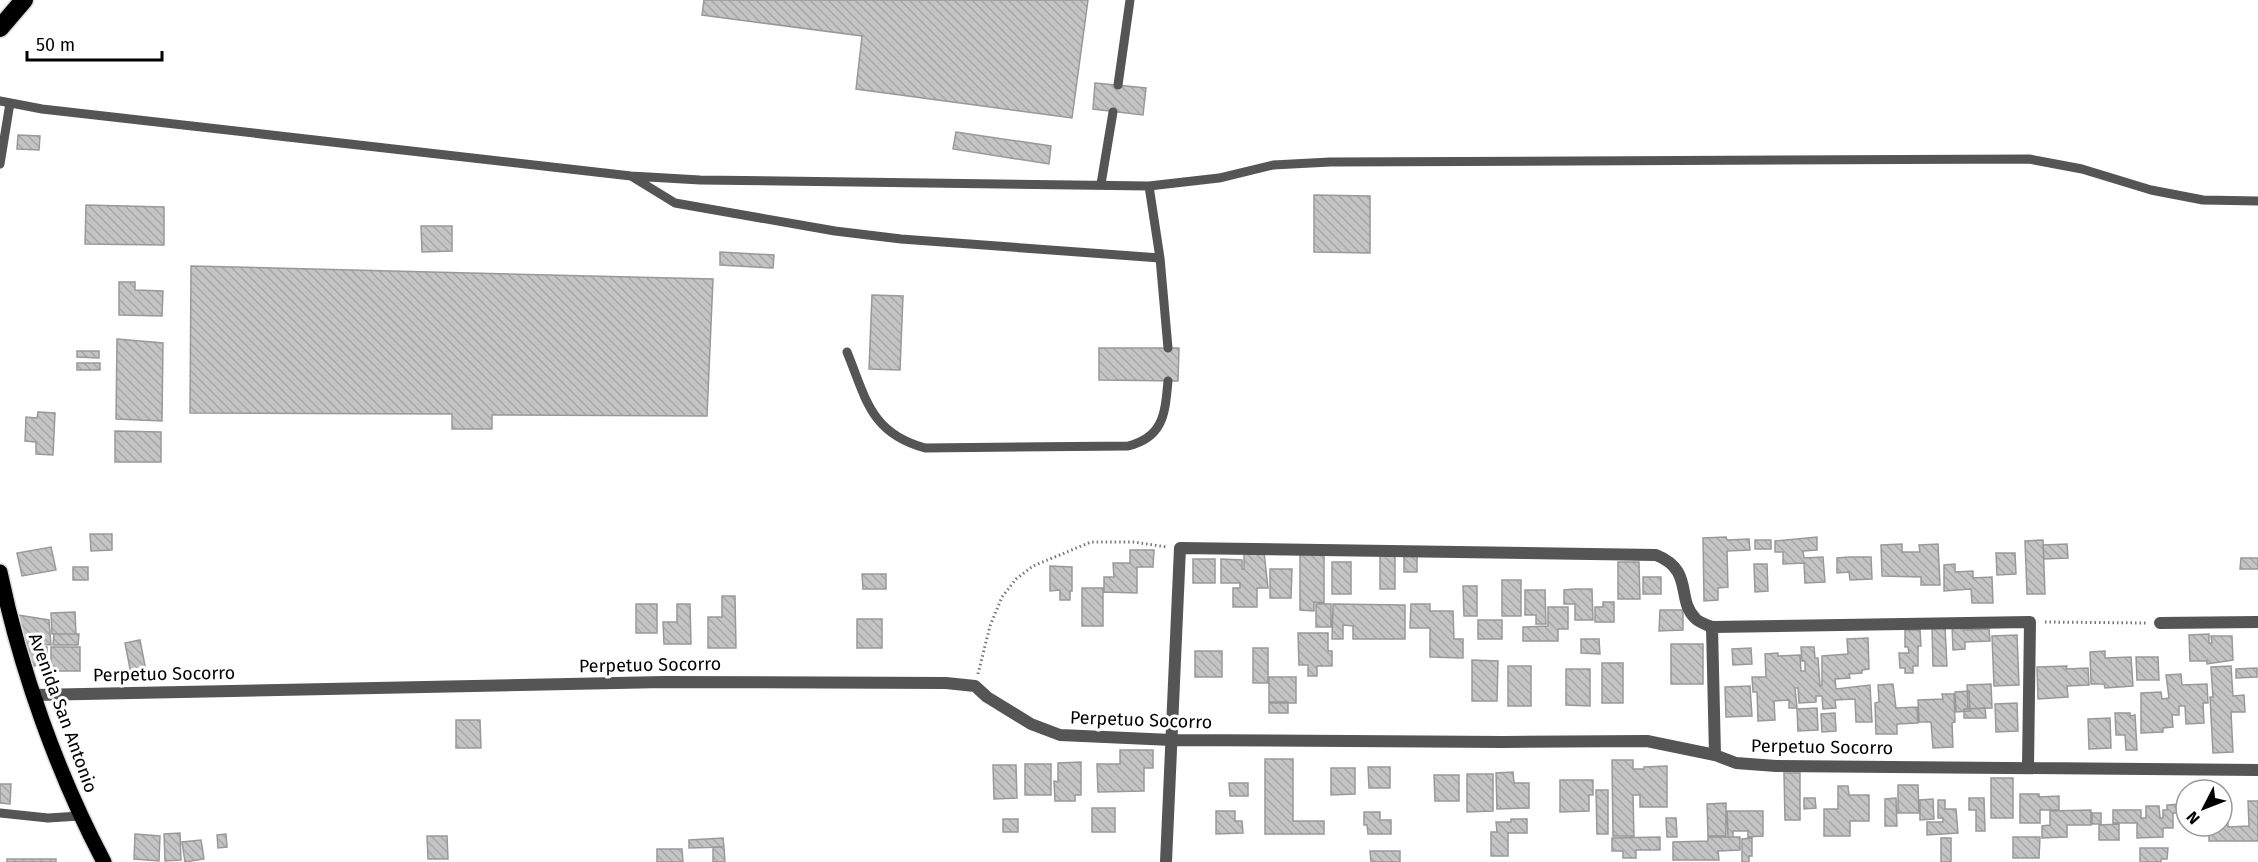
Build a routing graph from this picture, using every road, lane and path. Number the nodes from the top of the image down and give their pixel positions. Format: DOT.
graph roads {
  1 [pos="24,0"];
  2 [pos="1130,0"];
  3 [pos="0,28"];
  4 [pos="1118,85"];
  5 [pos="5,102"];
  6 [pos="1113,112"];
  7 [pos="0,164"];
  8 [pos="631,176"];
  9 [pos="1101,184"];
  10 [pos="1149,186"];
  11 [pos="2258,201"];
  12 [pos="1160,258"];
  13 [pos="1168,348"];
  14 [pos="847,352"];
  15 [pos="1168,381"];
  16 [pos="1180,548"];
  17 [pos="0,572"];
  18 [pos="2030,622"];
  19 [pos="2258,622"];
  20 [pos="2160,623"];
  21 [pos="1712,627"];
  22 [pos="975,686"];
  23 [pos="34,695"];
  24 [pos="1172,740"];
  25 [pos="1715,755"];
  26 [pos="2028,767"];
  27 [pos="2258,770"];
  28 [pos="0,813"];
  29 [pos="80,816"];
  30 [pos="104,862"];
  31 [pos="1166,862"];
  1 -- 3 [label="highway"];
  2 -- 4 [label="lane"];
  5 -- 7 [label="lane"];
  5 -- 8 [label="lane"];
  6 -- 9 [label="lane"];
  8 -- 9 [label="lane"];
  8 -- 12 [label="lane"];
  9 -- 10 [label="lane"];
  10 -- 11 [label="lane"];
  10 -- 12 [label="lane"];
  12 -- 13 [label="lane"];
  14 -- 15 [label="lane"];
  16 -- 21 [label="street"];
  16 -- 22 [label="path"];
  16 -- 24 [label="street"];
  17 -- 23 [label="main road, Avenida San Antonio"];
  18 -- 20 [label="path"];
  18 -- 21 [label="street"];
  18 -- 26 [label="street"];
  19 -- 20 [label="street"];
  21 -- 25 [label="street"];
  22 -- 23 [label="street, Perpetuo Socorro"];
  22 -- 24 [label="street, Perpetuo Socorro"];
  23 -- 29 [label="main road, Avenida San Antonio"];
  24 -- 25 [label="street, Perpetuo Socorro"];
  24 -- 31 [label="street"];
  25 -- 26 [label="street, Perpetuo Socorro"];
  26 -- 27 [label="street, Perpetuo Socorro"];
  28 -- 29 [label="lane"];
  29 -- 30 [label="main road, Avenida San Antonio"];
}
